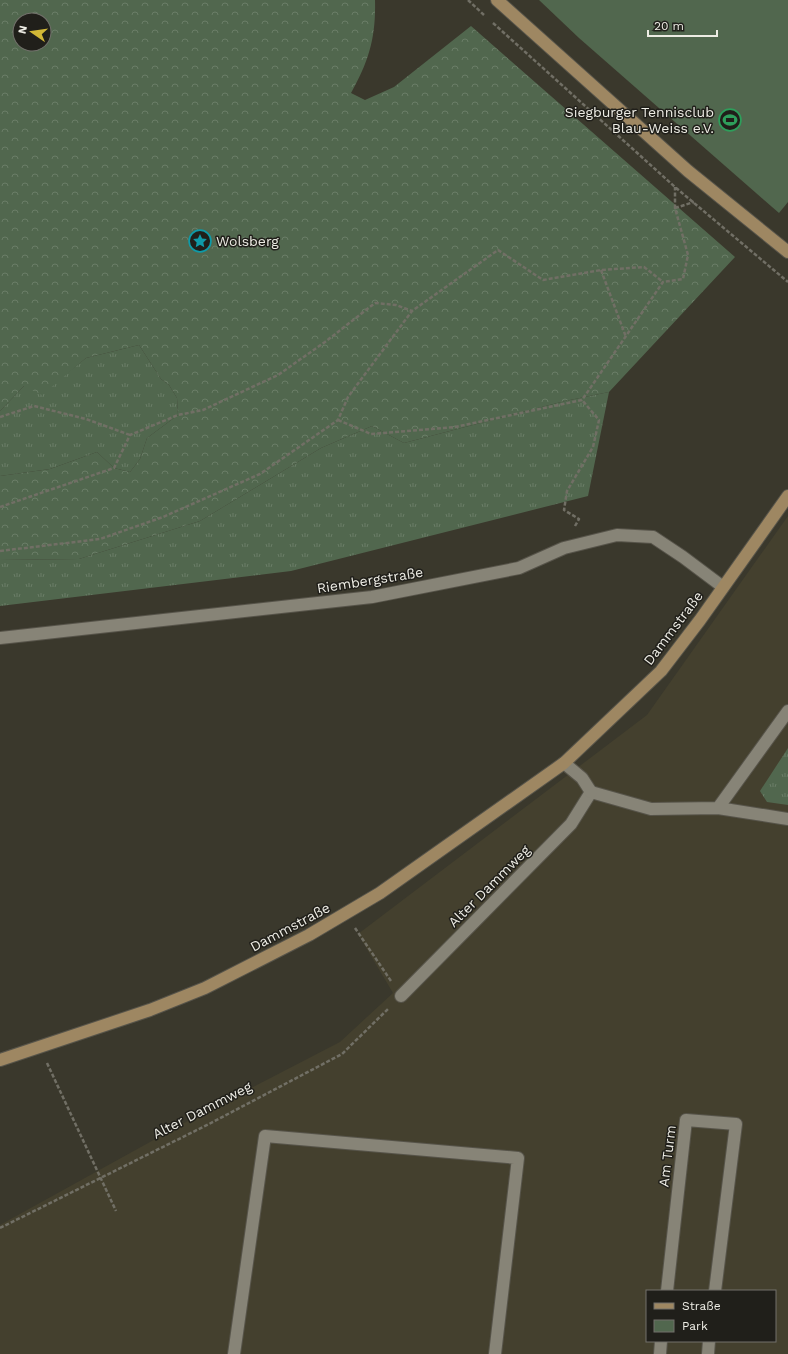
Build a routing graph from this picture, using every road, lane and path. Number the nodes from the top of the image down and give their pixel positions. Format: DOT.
graph roads {
  1 [pos="468,0"];
  2 [pos="497,0"];
  3 [pos="675,187"];
  4 [pos="694,202"];
  5 [pos="675,208"];
  6 [pos="788,252"];
  7 [pos="601,270"];
  8 [pos="663,282"];
  9 [pos="788,282"];
  10 [pos="412,311"];
  11 [pos="626,337"];
  12 [pos="582,400"];
  13 [pos="1,416"];
  14 [pos="338,420"];
  15 [pos="130,435"];
  16 [pos="788,496"];
  17 [pos="0,507"];
  18 [pos="564,548"];
  19 [pos="0,551"];
  20 [pos="722,587"];
  21 [pos="0,638"];
  22 [pos="788,711"];
  23 [pos="564,763"];
  24 [pos="591,792"];
  25 [pos="718,808"];
  26 [pos="788,819"];
  27 [pos="345,914"];
  28 [pos="401,996"];
  29 [pos="40,1047"];
  30 [pos="0,1060"];
  31 [pos="100,1177"];
  32 [pos="116,1212"];
  33 [pos="0,1228"];
  34 [pos="667,1290"];
  35 [pos="715,1290"];
  36 [pos="661,1342"];
  37 [pos="709,1342"];
  38 [pos="234,1354"];
  39 [pos="494,1354"];
  40 [pos="660,1354"];
  41 [pos="708,1354"];
  1 -- 3 [label="path"];
  2 -- 6 [label="street"];
  3 -- 4 [label="path"];
  3 -- 5 [label="path"];
  4 -- 5 [label="path"];
  4 -- 9 [label="path"];
  5 -- 8 [label="path"];
  7 -- 8 [label="path"];
  7 -- 10 [label="path"];
  7 -- 11 [label="path"];
  8 -- 11 [label="path"];
  10 -- 14 [label="path"];
  10 -- 15 [label="path"];
  11 -- 12 [label="path"];
  12 -- 14 [label="path"];
  12 -- 18 [label="path"];
  13 -- 15 [label="path"];
  14 -- 19 [label="path"];
  15 -- 17 [label="path"];
  16 -- 20 [label="street, Dammstraße"];
  18 -- 20 [label="street, Riembergstraße"];
  18 -- 21 [label="street, Riembergstraße"];
  20 -- 23 [label="street, Dammstraße"];
  22 -- 25 [label="street"];
  23 -- 24 [label="street"];
  23 -- 27 [label="street, Dammstraße"];
  24 -- 25 [label="street"];
  24 -- 28 [label="street, Alter Dammweg"];
  25 -- 26 [label="street"];
  27 -- 28 [label="path"];
  27 -- 29 [label="street, Dammstraße"];
  28 -- 31 [label="path, Alter Dammweg"];
  29 -- 30 [label="street, Dammstraße"];
  29 -- 31 [label="path"];
  31 -- 32 [label="path"];
  31 -- 33 [label="path, Alter Dammweg"];
  34 -- 35 [label="street, Am Turm"];
  36 -- 40 [label="street"];
  37 -- 41 [label="street"];
  38 -- 39 [label="street"];
}
